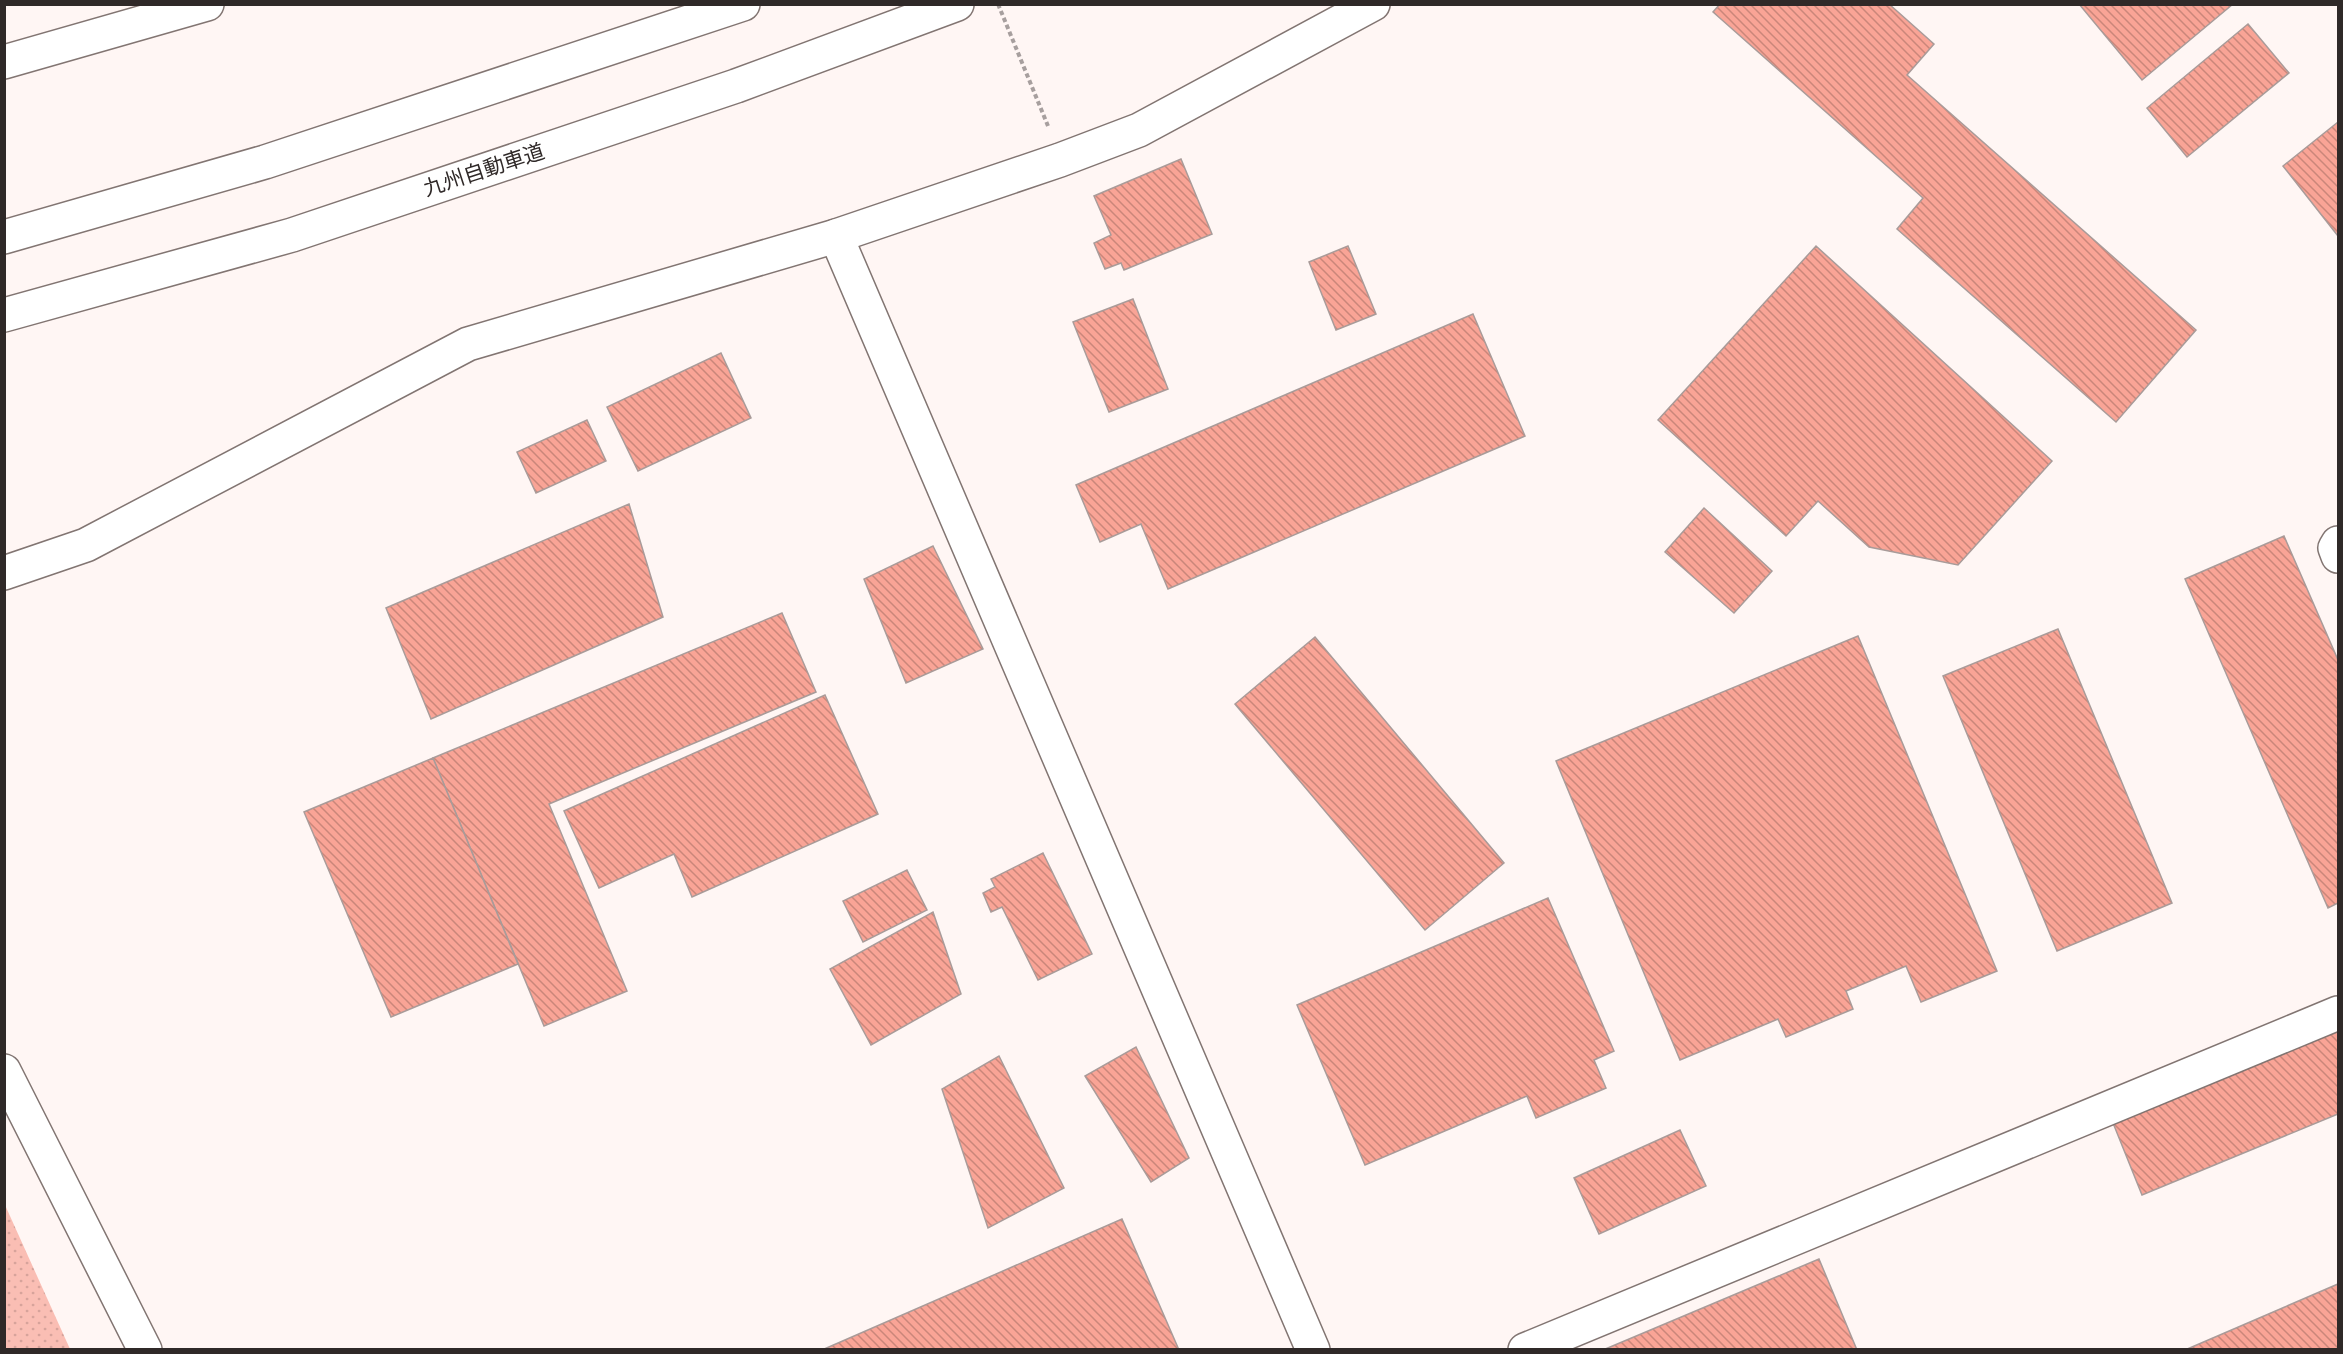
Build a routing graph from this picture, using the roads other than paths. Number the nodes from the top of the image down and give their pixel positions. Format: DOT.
graph roads {
  1 [pos="207,4"];
  2 [pos="743,4"];
  3 [pos="957,4"];
  4 [pos="1373,4"];
  5 [pos="4,62"];
  6 [pos="836,236"];
  7 [pos="4,237"];
  8 [pos="4,315"];
  9 [pos="2338,543"];
  10 [pos="2338,556"];
  11 [pos="4,573"];
  12 [pos="2338,1013"];
  13 [pos="4,1071"];
  14 [pos="145,1350"];
  15 [pos="1314,1350"];
  16 [pos="1526,1350"];
  1 -- 5 [label="main road"];
  2 -- 7 [label="main road"];
  3 -- 8 [label="main road, 九州自動車道"];
  4 -- 6 [label="main road"];
  6 -- 11 [label="main road"];
  6 -- 15 [label="main road"];
  9 -- 10 [label="main road"];
  12 -- 16 [label="main road"];
  13 -- 14 [label="main road"];
}
